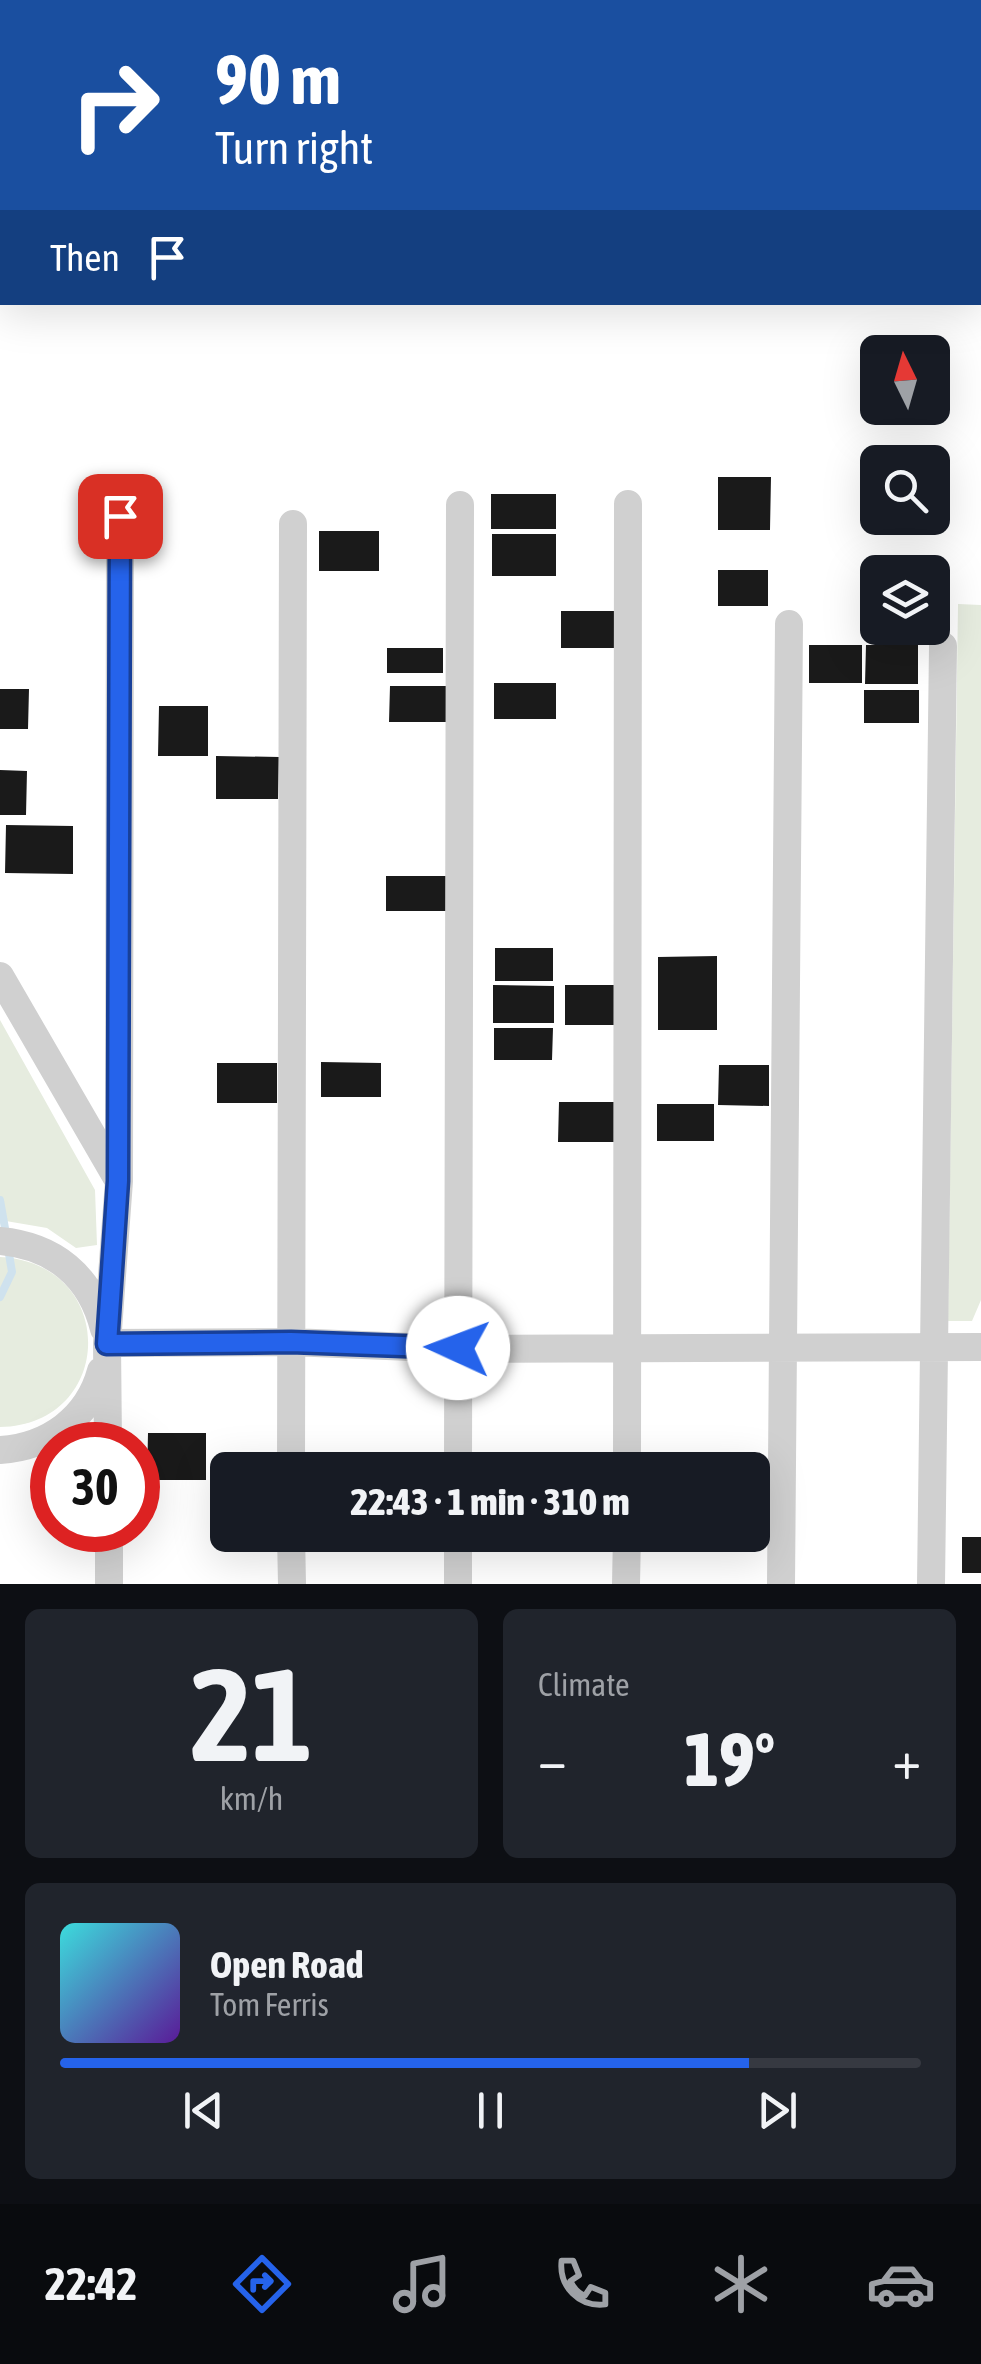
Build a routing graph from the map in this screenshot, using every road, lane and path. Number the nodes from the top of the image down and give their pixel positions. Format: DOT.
graph roads {
  1 [pos="628,504"];
  2 [pos="460,505"];
  3 [pos="120,516"];
  4 [pos="293,524"];
  5 [pos="788,624"];
  6 [pos="943,646"];
  7 [pos="0,976"];
  8 [pos="118,1181"];
  9 [pos="0,1241"];
  10 [pos="291,1342"];
  11 [pos="107,1344"];
  12 [pos="934,1347"];
  13 [pos="981,1347"];
  14 [pos="458,1348"];
  15 [pos="627,1348"];
  16 [pos="783,1348"];
  17 [pos="108,1422"];
  18 [pos="0,1450"];
  19 [pos="291,1452"];
  20 [pos="458,1452"];
  21 [pos="627,1452"];
  22 [pos="108,1552"];
  23 [pos="292,1552"];
  24 [pos="458,1552"];
  25 [pos="626,1552"];
  26 [pos="109,1584"];
  27 [pos="292,1584"];
  28 [pos="458,1584"];
  29 [pos="626,1584"];
  30 [pos="781,1584"];
  31 [pos="930,1584"];
  1 -- 15 [label="street"];
  2 -- 14 [label="street"];
  3 -- 8 [label="street"];
  4 -- 10 [label="street"];
  5 -- 16 [label="street"];
  6 -- 12 [label="street"];
  7 -- 8 [label="street"];
  8 -- 11 [label="street"];
  9 -- 11 [label="street"];
  10 -- 11 [label="street"];
  10 -- 14 [label="street"];
  10 -- 19 [label="street"];
  11 -- 17 [label="street"];
  11 -- 18 [label="street"];
  12 -- 13 [label="street"];
  12 -- 16 [label="street"];
  12 -- 31 [label="street"];
  14 -- 15 [label="street"];
  14 -- 20 [label="street"];
  15 -- 16 [label="street"];
  15 -- 21 [label="street"];
  16 -- 30 [label="street"];
  22 -- 26 [label="street"];
  23 -- 27 [label="street"];
  24 -- 28 [label="street"];
  25 -- 29 [label="street"];
}
